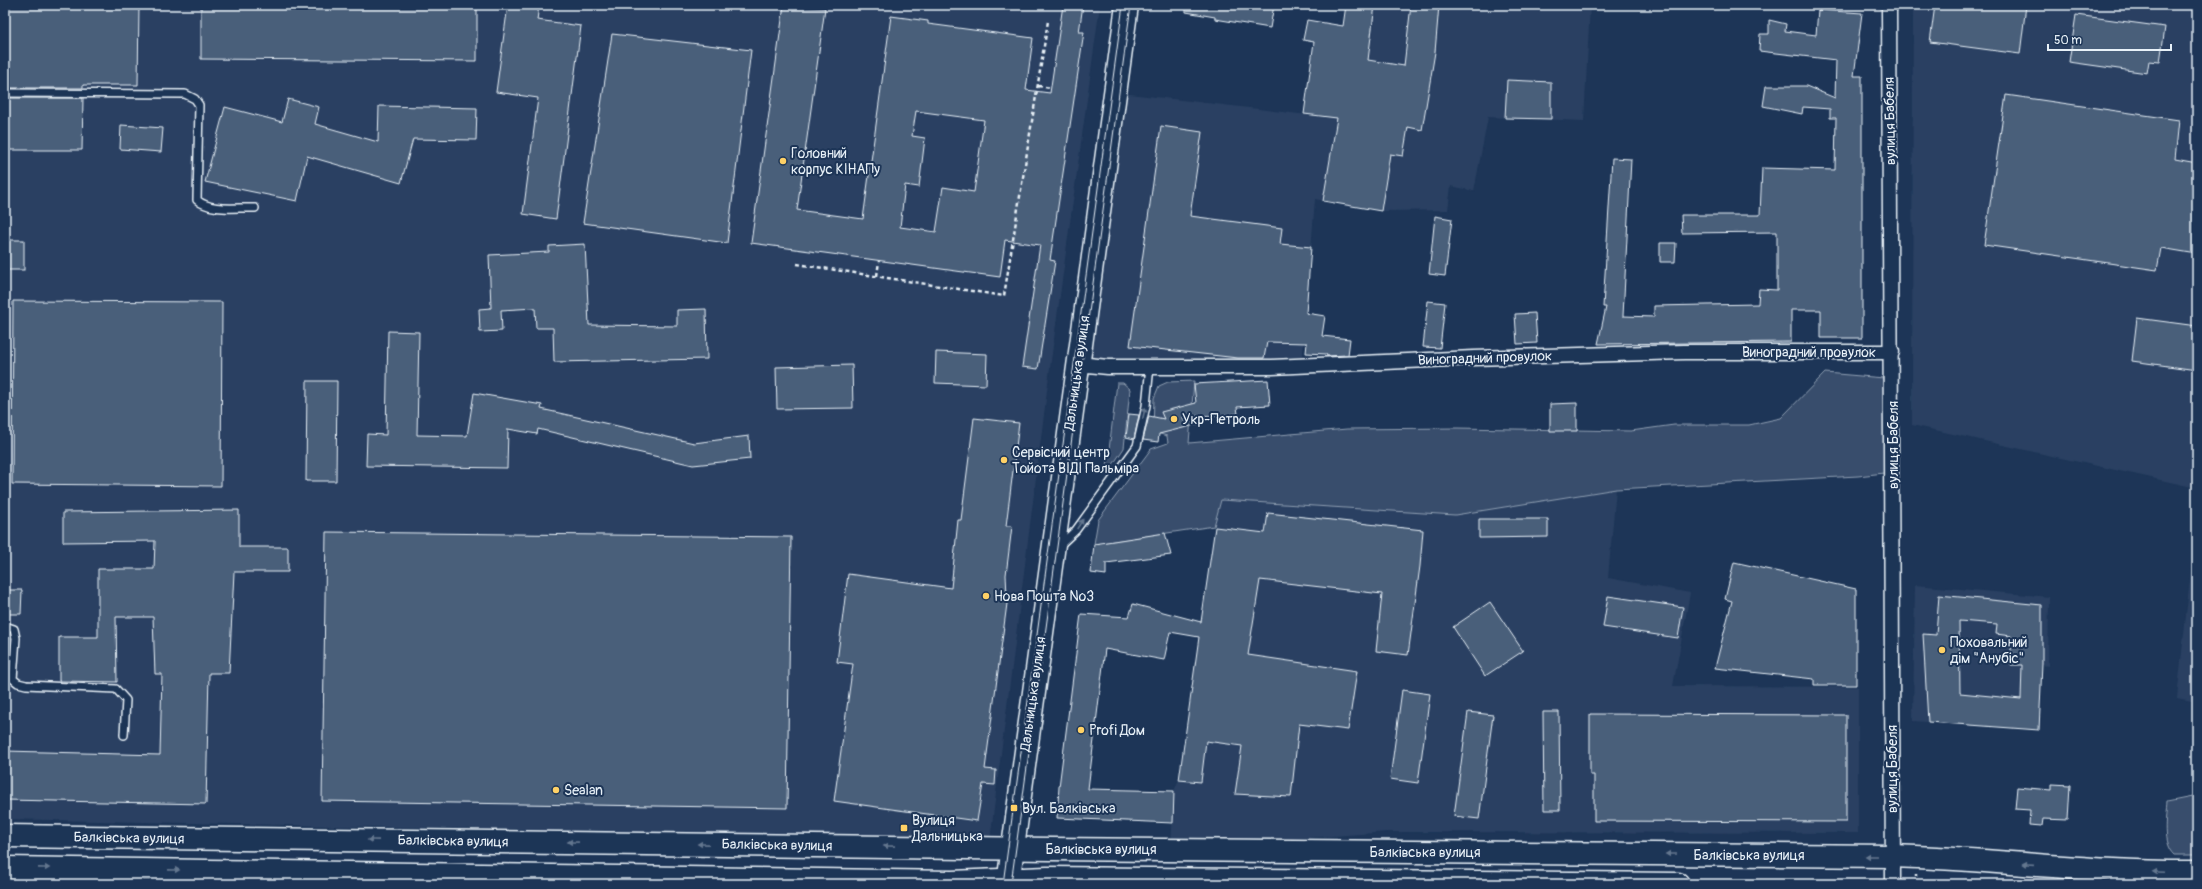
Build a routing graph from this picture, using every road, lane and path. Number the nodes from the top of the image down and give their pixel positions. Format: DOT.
graph roads {
  1 [pos="1127,5"];
  2 [pos="1889,5"];
  3 [pos="1048,21"];
  4 [pos="1038,86"];
  5 [pos="1050,88"];
  6 [pos="5,93"];
  7 [pos="255,208"];
  8 [pos="879,261"];
  9 [pos="797,264"];
  10 [pos="877,276"];
  11 [pos="1892,352"];
  12 [pos="1078,364"];
  13 [pos="1150,366"];
  14 [pos="1053,551"];
  15 [pos="5,626"];
  16 [pos="124,735"];
  17 [pos="5,836"];
  18 [pos="1012,849"];
  19 [pos="1893,856"];
  20 [pos="5,868"];
  21 [pos="2197,872"];
  22 [pos="1008,882"];
  23 [pos="1678,884"];
  24 [pos="1894,884"];
  1 -- 12 [label="main road, Дальницька вулиця"];
  2 -- 11 [label="street, вулиця Бабеля"];
  3 -- 4 [label="path"];
  4 -- 5 [label="path"];
  4 -- 10 [label="path"];
  6 -- 7 [label="lane"];
  8 -- 10 [label="path"];
  9 -- 10 [label="path"];
  11 -- 13 [label="street, Виноградний провулок"];
  11 -- 19 [label="street, вулиця Бабеля"];
  12 -- 13 [label="street, Виноградний провулок"];
  12 -- 14 [label="main road, Дальницька вулиця"];
  14 -- 13 [label="lane, one-way"];
  14 -- 18 [label="main road, Дальницька вулиця"];
  15 -- 16 [label="lane"];
  18 -- 17 [label="main road, Балківська вулиця, one-way"];
  19 -- 18 [label="main road, Балківська вулиця, one-way"];
  18 -- 22 [label="main road, Дальницька вулиця"];
  21 -- 19 [label="main road, Балківська вулиця, one-way"];
  19 -- 24 [label="street, вулиця Бабеля"];
  20 -- 22 [label="main road, Балківська вулиця, one-way"];
  22 -- 23 [label="main road, Балківська вулиця"];
}
